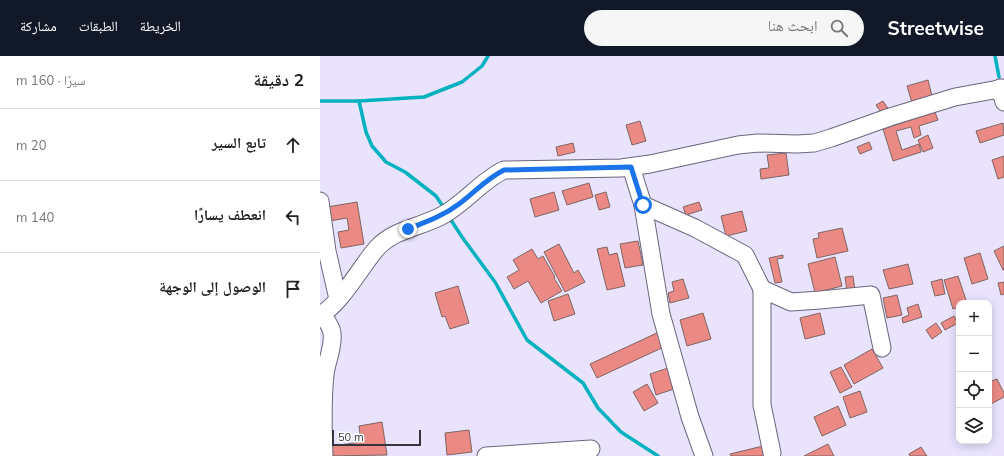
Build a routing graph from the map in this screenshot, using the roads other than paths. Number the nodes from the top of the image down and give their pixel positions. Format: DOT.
graph roads {
  1 [pos="1003,93"];
  2 [pos="631,167"];
  3 [pos="320,201"];
  4 [pos="643,205"];
  5 [pos="762,289"];
  6 [pos="338,299"];
  7 [pos="321,315"];
  8 [pos="882,348"];
  9 [pos="592,449"];
  10 [pos="772,453"];
  11 [pos="528,455"];
  12 [pos="324,456"];
  13 [pos="486,456"];
  14 [pos="704,456"];
  1 -- 2 [label="street"];
  2 -- 4 [label="street"];
  2 -- 6 [label="street"];
  3 -- 6 [label="street"];
  4 -- 5 [label="street"];
  4 -- 14 [label="street"];
  5 -- 8 [label="street"];
  5 -- 10 [label="street"];
  6 -- 7 [label="street"];
  7 -- 12 [label="street"];
  9 -- 11 [label="street"];
  11 -- 13 [label="street"];
}
